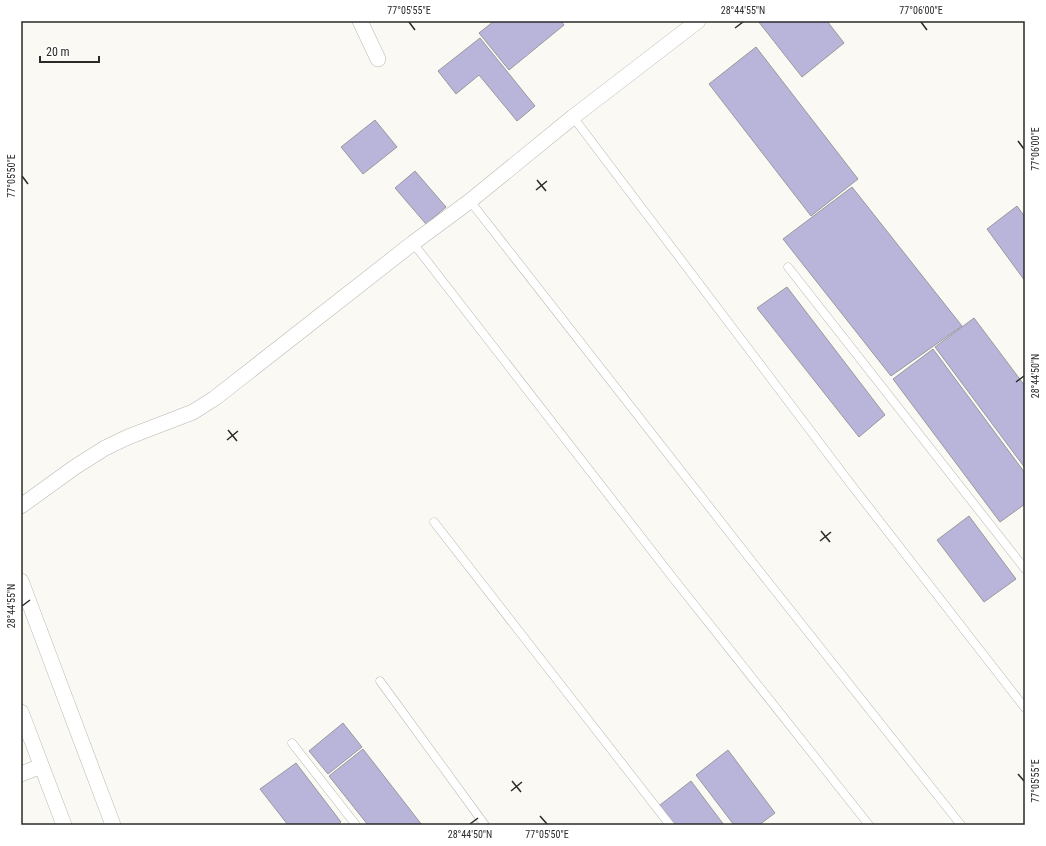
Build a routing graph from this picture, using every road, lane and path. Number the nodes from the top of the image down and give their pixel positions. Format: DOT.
graph roads {
  1 [pos="360,21"];
  2 [pos="698,21"];
  3 [pos="378,59"];
  4 [pos="573,117"];
  5 [pos="470,201"];
  6 [pos="413,243"];
  7 [pos="788,267"];
  8 [pos="21,506"];
  9 [pos="434,522"];
  10 [pos="1025,569"];
  11 [pos="21,581"];
  12 [pos="380,681"];
  13 [pos="1025,708"];
  14 [pos="21,712"];
  15 [pos="292,743"];
  16 [pos="41,766"];
  17 [pos="21,774"];
  18 [pos="64,825"];
  19 [pos="113,825"];
  20 [pos="356,825"];
  21 [pos="485,825"];
  22 [pos="670,825"];
  23 [pos="870,825"];
  24 [pos="961,825"];
  1 -- 3 [label="street"];
  2 -- 4 [label="street"];
  4 -- 5 [label="street"];
  4 -- 13 [label="lane"];
  5 -- 6 [label="street"];
  5 -- 24 [label="lane"];
  6 -- 8 [label="street"];
  6 -- 23 [label="lane"];
  7 -- 10 [label="lane"];
  9 -- 22 [label="lane"];
  11 -- 19 [label="street"];
  12 -- 21 [label="lane"];
  14 -- 16 [label="street"];
  15 -- 20 [label="lane"];
  16 -- 17 [label="street"];
  16 -- 18 [label="street"];
}
